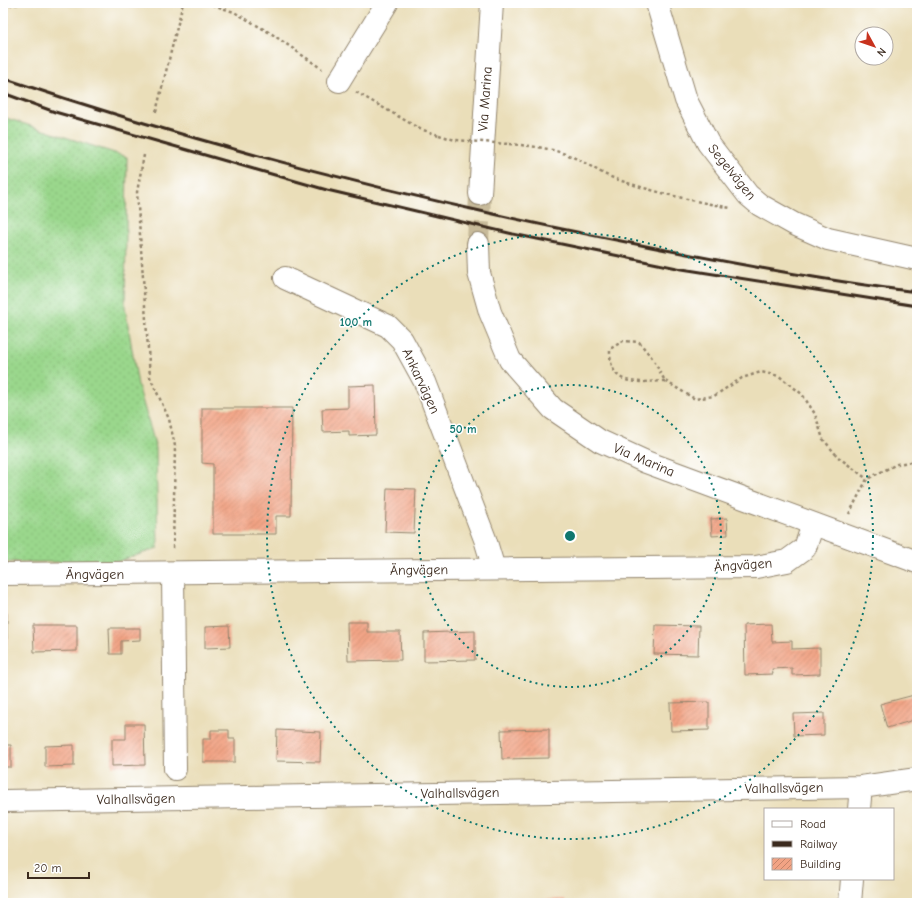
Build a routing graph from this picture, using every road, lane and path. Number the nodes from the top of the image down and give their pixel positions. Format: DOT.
graph roads {
  1 [pos="27,3"];
  2 [pos="183,3"];
  3 [pos="207,3"];
  4 [pos="387,3"];
  5 [pos="492,3"];
  6 [pos="657,3"];
  7 [pos="3,6"];
  8 [pos="339,81"];
  9 [pos="156,112"];
  10 [pos="144,156"];
  11 [pos="480,194"];
  12 [pos="760,205"];
  13 [pos="478,244"];
  14 [pos="917,259"];
  15 [pos="285,278"];
  16 [pos="665,381"];
  17 [pos="917,461"];
  18 [pos="867,479"];
  19 [pos="847,518"];
  20 [pos="813,524"];
  21 [pos="917,562"];
  22 [pos="494,569"];
  23 [pos="3,574"];
  24 [pos="173,574"];
  25 [pos="175,769"];
  26 [pos="917,779"];
  27 [pos="861,787"];
  28 [pos="3,801"];
  29 [pos="859,808"];
  30 [pos="852,880"];
  31 [pos="850,903"];
  1 -- 7 [label="path"];
  2 -- 9 [label="path"];
  3 -- 8 [label="path"];
  4 -- 8 [label="street"];
  5 -- 11 [label="street, Via Marina"];
  6 -- 12 [label="street, Segelvägen"];
  8 -- 12 [label="path, bridge"];
  10 -- 24 [label="path"];
  12 -- 14 [label="street, Segelvägen"];
  13 -- 20 [label="street, Via Marina"];
  15 -- 22 [label="street, Ankarvägen"];
  16 -- 16 [label="path"];
  16 -- 18 [label="path"];
  17 -- 18 [label="path"];
  18 -- 19 [label="path"];
  20 -- 21 [label="street, Via Marina"];
  20 -- 22 [label="street, Ängvägen"];
  22 -- 24 [label="street, Ängvägen"];
  23 -- 24 [label="street, Ängvägen"];
  24 -- 25 [label="street"];
  26 -- 27 [label="street, Valhallsvägen"];
  27 -- 28 [label="street, Valhallsvägen"];
  27 -- 29 [label="street"];
  30 -- 31 [label="street"];
}
